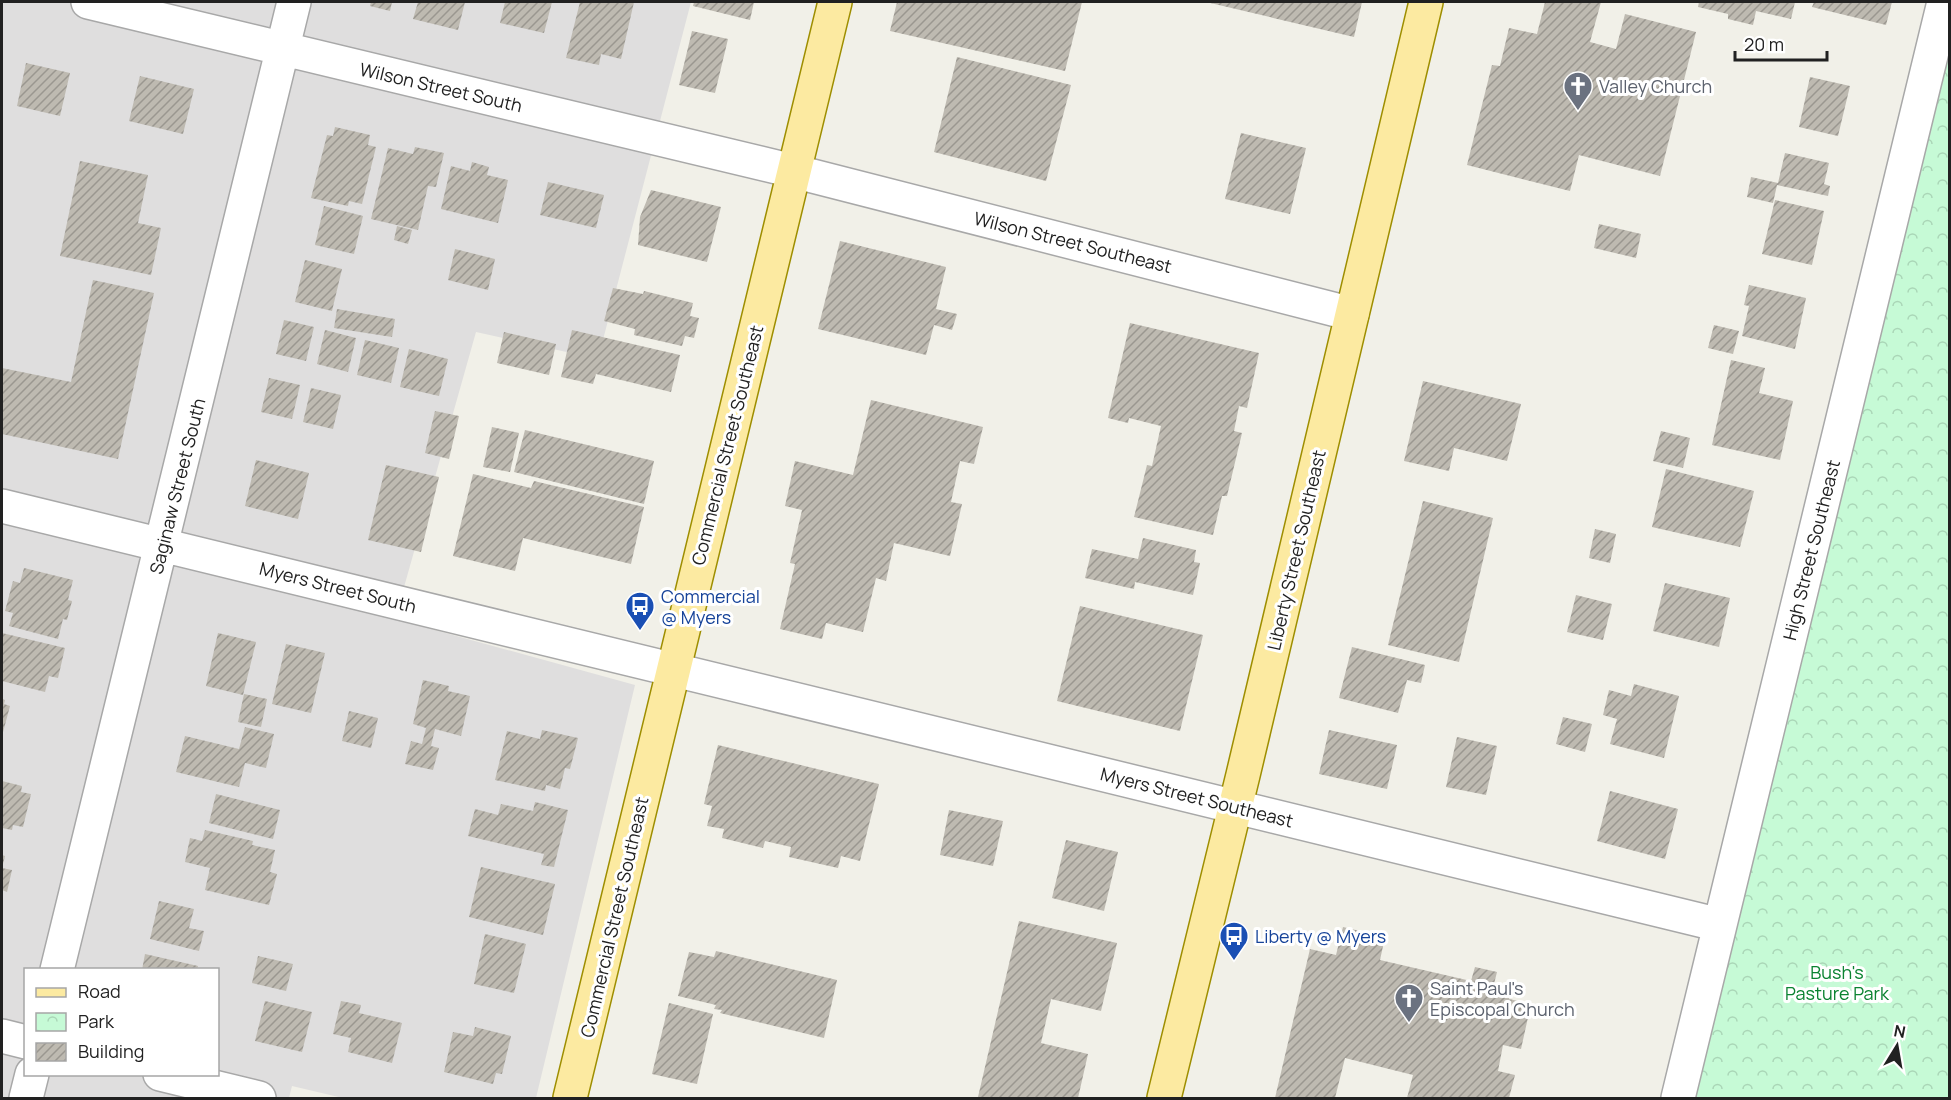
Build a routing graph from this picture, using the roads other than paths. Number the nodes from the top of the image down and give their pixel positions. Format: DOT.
graph roads {
  1 [pos="88,2"];
  2 [pos="294,2"];
  3 [pos="835,2"];
  4 [pos="1426,2"];
  5 [pos="1944,2"];
  6 [pos="282,49"];
  7 [pos="793,171"];
  8 [pos="1352,314"];
  9 [pos="2,506"];
  10 [pos="162,545"];
  11 [pos="673,670"];
  12 [pos="1235,807"];
  13 [pos="1720,925"];
  14 [pos="57,968"];
  15 [pos="2,1036"];
  16 [pos="24,1042"];
  17 [pos="32,1076"];
  18 [pos="168,1076"];
  19 [pos="26,1098"];
  20 [pos="259,1098"];
  21 [pos="570,1098"];
  22 [pos="1164,1098"];
  23 [pos="1678,1098"];
  1 -- 6 [label="street, Wilson Street South"];
  2 -- 6 [label="street, Saginaw Street South"];
  3 -- 7 [label="main road, Commercial Street Southeast"];
  4 -- 8 [label="main road, Liberty Street Southeast"];
  5 -- 13 [label="street, High Street Southeast"];
  6 -- 7 [label="street, Wilson Street South"];
  6 -- 10 [label="street, Saginaw Street South"];
  7 -- 8 [label="street, Wilson Street Southeast"];
  7 -- 11 [label="main road, Commercial Street Southeast"];
  8 -- 12 [label="main road, Liberty Street Southeast"];
  9 -- 10 [label="street, Myers Street South"];
  10 -- 11 [label="street, Myers Street South"];
  10 -- 14 [label="street, Saginaw Street South"];
  11 -- 12 [label="street, Myers Street Southeast"];
  11 -- 21 [label="main road, Commercial Street Southeast"];
  12 -- 13 [label="street, Myers Street Southeast"];
  12 -- 22 [label="main road, Liberty Street Southeast"];
  13 -- 23 [label="street, High Street Southeast"];
  15 -- 16 [label="street"];
  17 -- 19 [label="street"];
  18 -- 20 [label="street"];
}
